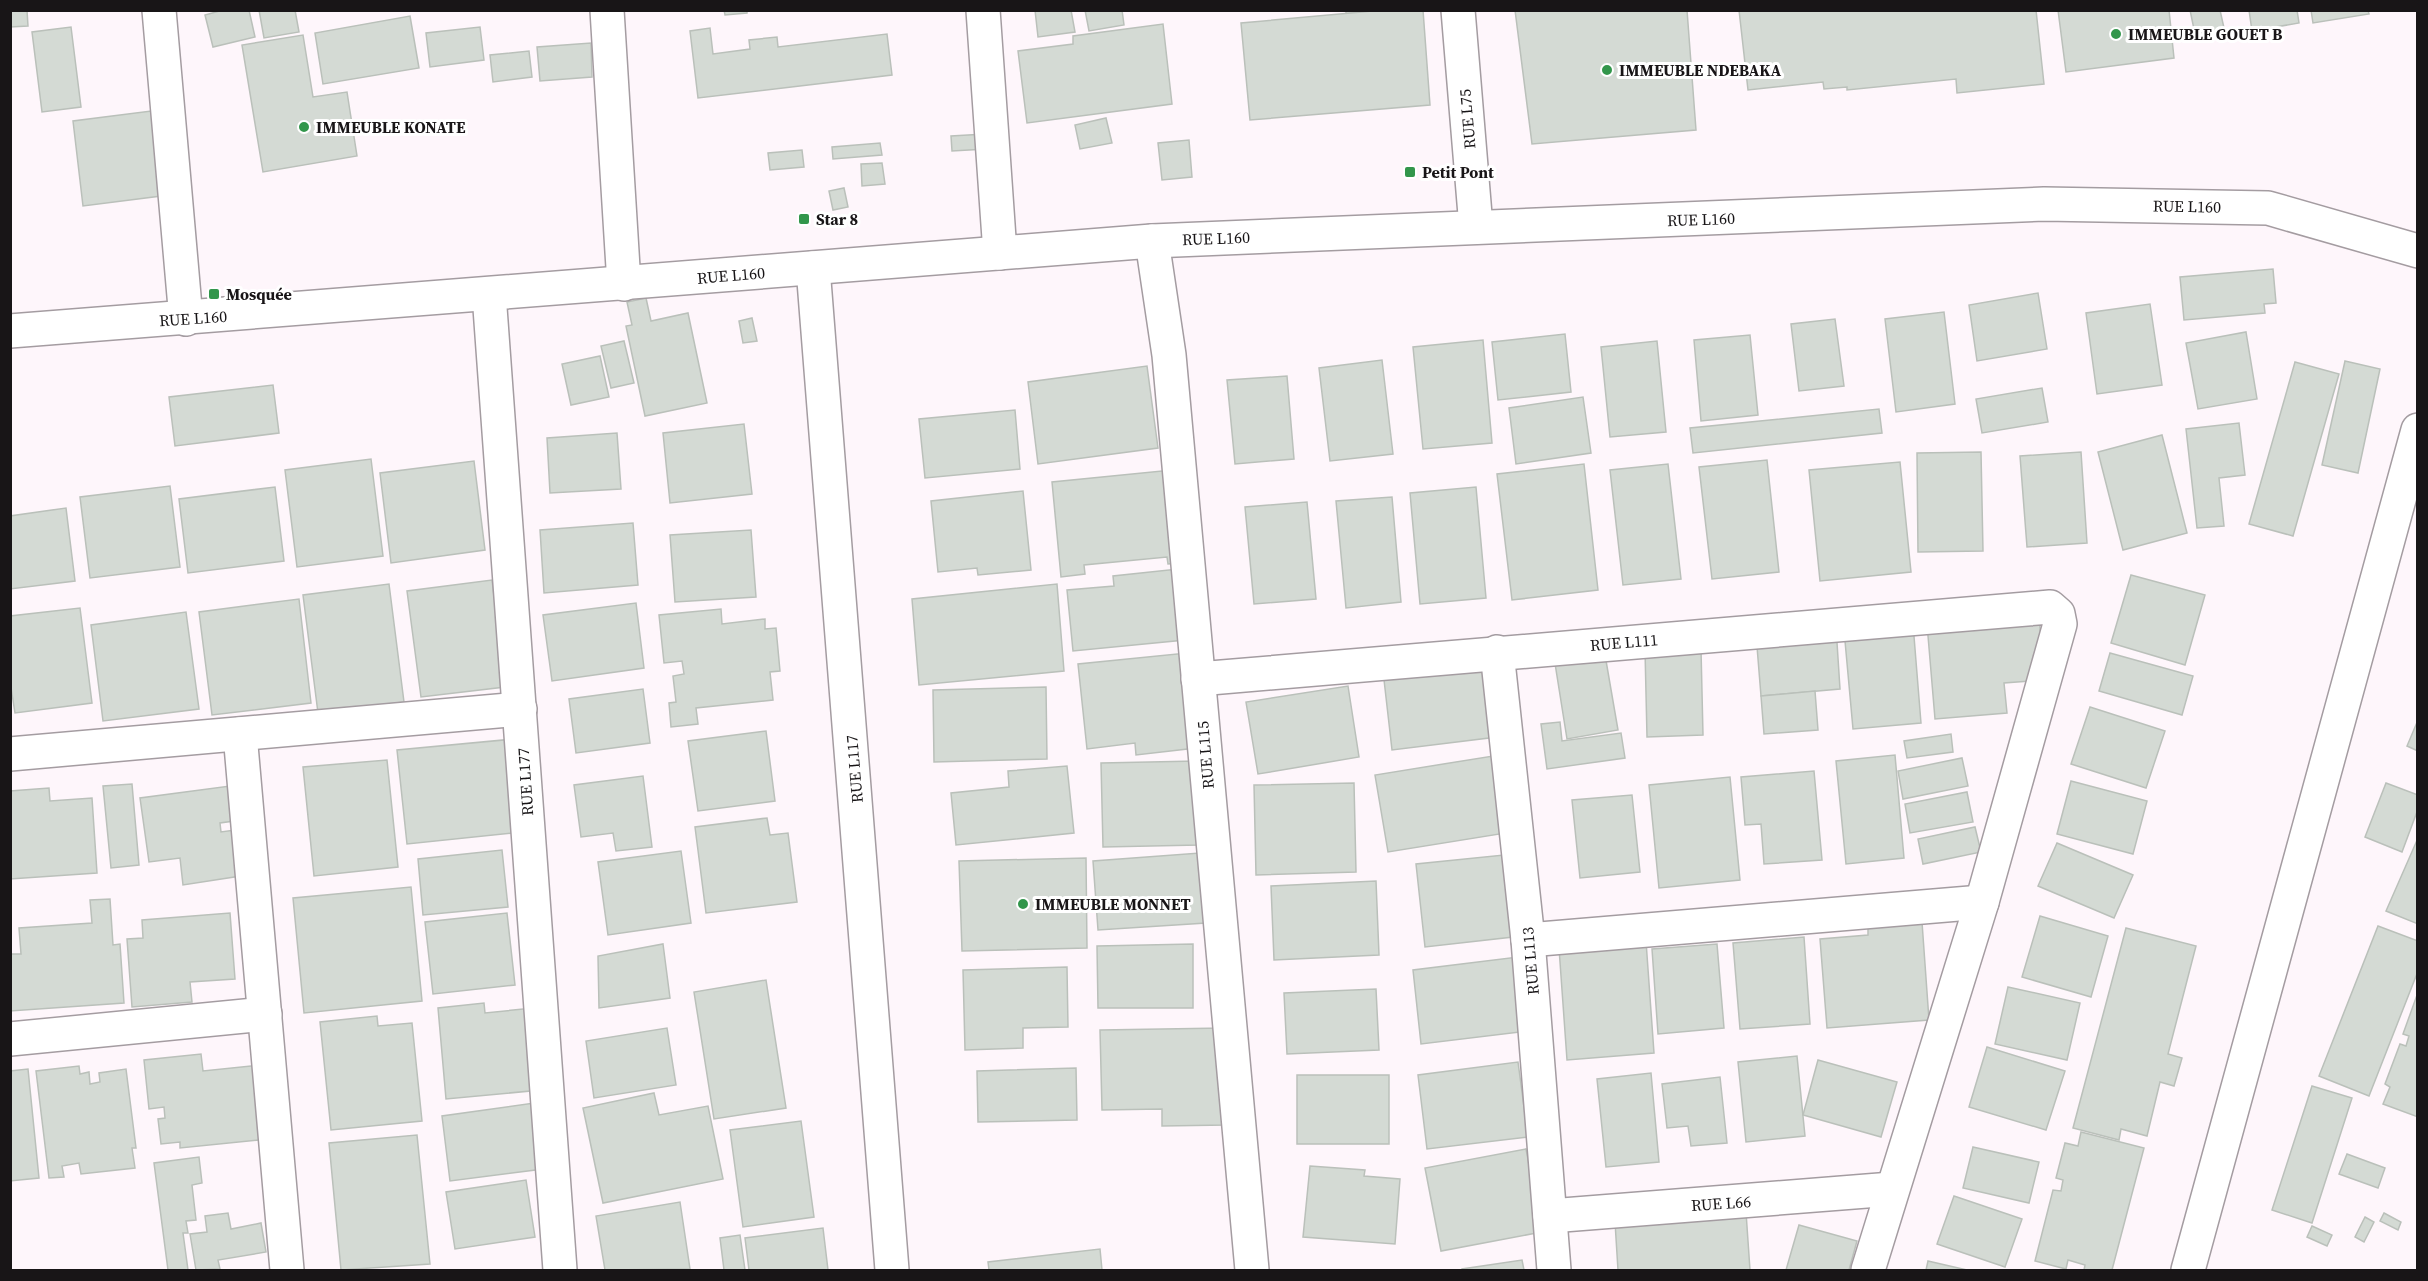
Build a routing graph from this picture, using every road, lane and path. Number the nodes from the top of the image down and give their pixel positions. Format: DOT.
graph roads {
  1 [pos="159,10"];
  2 [pos="607,10"];
  3 [pos="982,10"];
  4 [pos="1458,10"];
  5 [pos="1476,227"];
  6 [pos="1152,241"];
  7 [pos="2418,251"];
  8 [pos="1000,253"];
  9 [pos="813,268"];
  10 [pos="624,284"];
  11 [pos="489,294"];
  12 [pos="186,319"];
  13 [pos="10,331"];
  14 [pos="2418,430"];
  15 [pos="1497,652"];
  16 [pos="1198,679"];
  17 [pos="519,709"];
  18 [pos="240,734"];
  19 [pos="10,754"];
  20 [pos="1982,902"];
  21 [pos="1528,940"];
  22 [pos="265,1014"];
  23 [pos="10,1039"];
  24 [pos="1892,1190"];
  25 [pos="1550,1216"];
  26 [pos="287,1270"];
  27 [pos="560,1270"];
  28 [pos="892,1270"];
  29 [pos="1252,1270"];
  30 [pos="1554,1270"];
  31 [pos="1868,1270"];
  32 [pos="2188,1270"];
  1 -- 12 [label="street"];
  2 -- 10 [label="street"];
  3 -- 8 [label="street"];
  4 -- 5 [label="street, RUE L75"];
  5 -- 6 [label="street, RUE L160"];
  5 -- 7 [label="street, RUE L160"];
  6 -- 8 [label="street, RUE L160"];
  6 -- 16 [label="street, RUE L115"];
  8 -- 9 [label="street, RUE L160"];
  9 -- 10 [label="street, RUE L160"];
  9 -- 28 [label="street, RUE L117"];
  10 -- 11 [label="street, RUE L160"];
  11 -- 12 [label="street, RUE L160"];
  11 -- 17 [label="street, RUE L177"];
  12 -- 13 [label="street, RUE L160"];
  14 -- 32 [label="street"];
  15 -- 16 [label="street, RUE L111"];
  15 -- 20 [label="street, RUE L111"];
  15 -- 21 [label="street, RUE L113"];
  16 -- 29 [label="street, RUE L115"];
  17 -- 18 [label="street"];
  17 -- 27 [label="street, RUE L177"];
  18 -- 19 [label="street"];
  18 -- 22 [label="street"];
  20 -- 21 [label="street"];
  20 -- 24 [label="street"];
  21 -- 25 [label="street, RUE L113"];
  22 -- 23 [label="street"];
  22 -- 26 [label="street"];
  24 -- 25 [label="street, RUE L66"];
  24 -- 31 [label="street"];
  25 -- 30 [label="street, RUE L113"];
}
